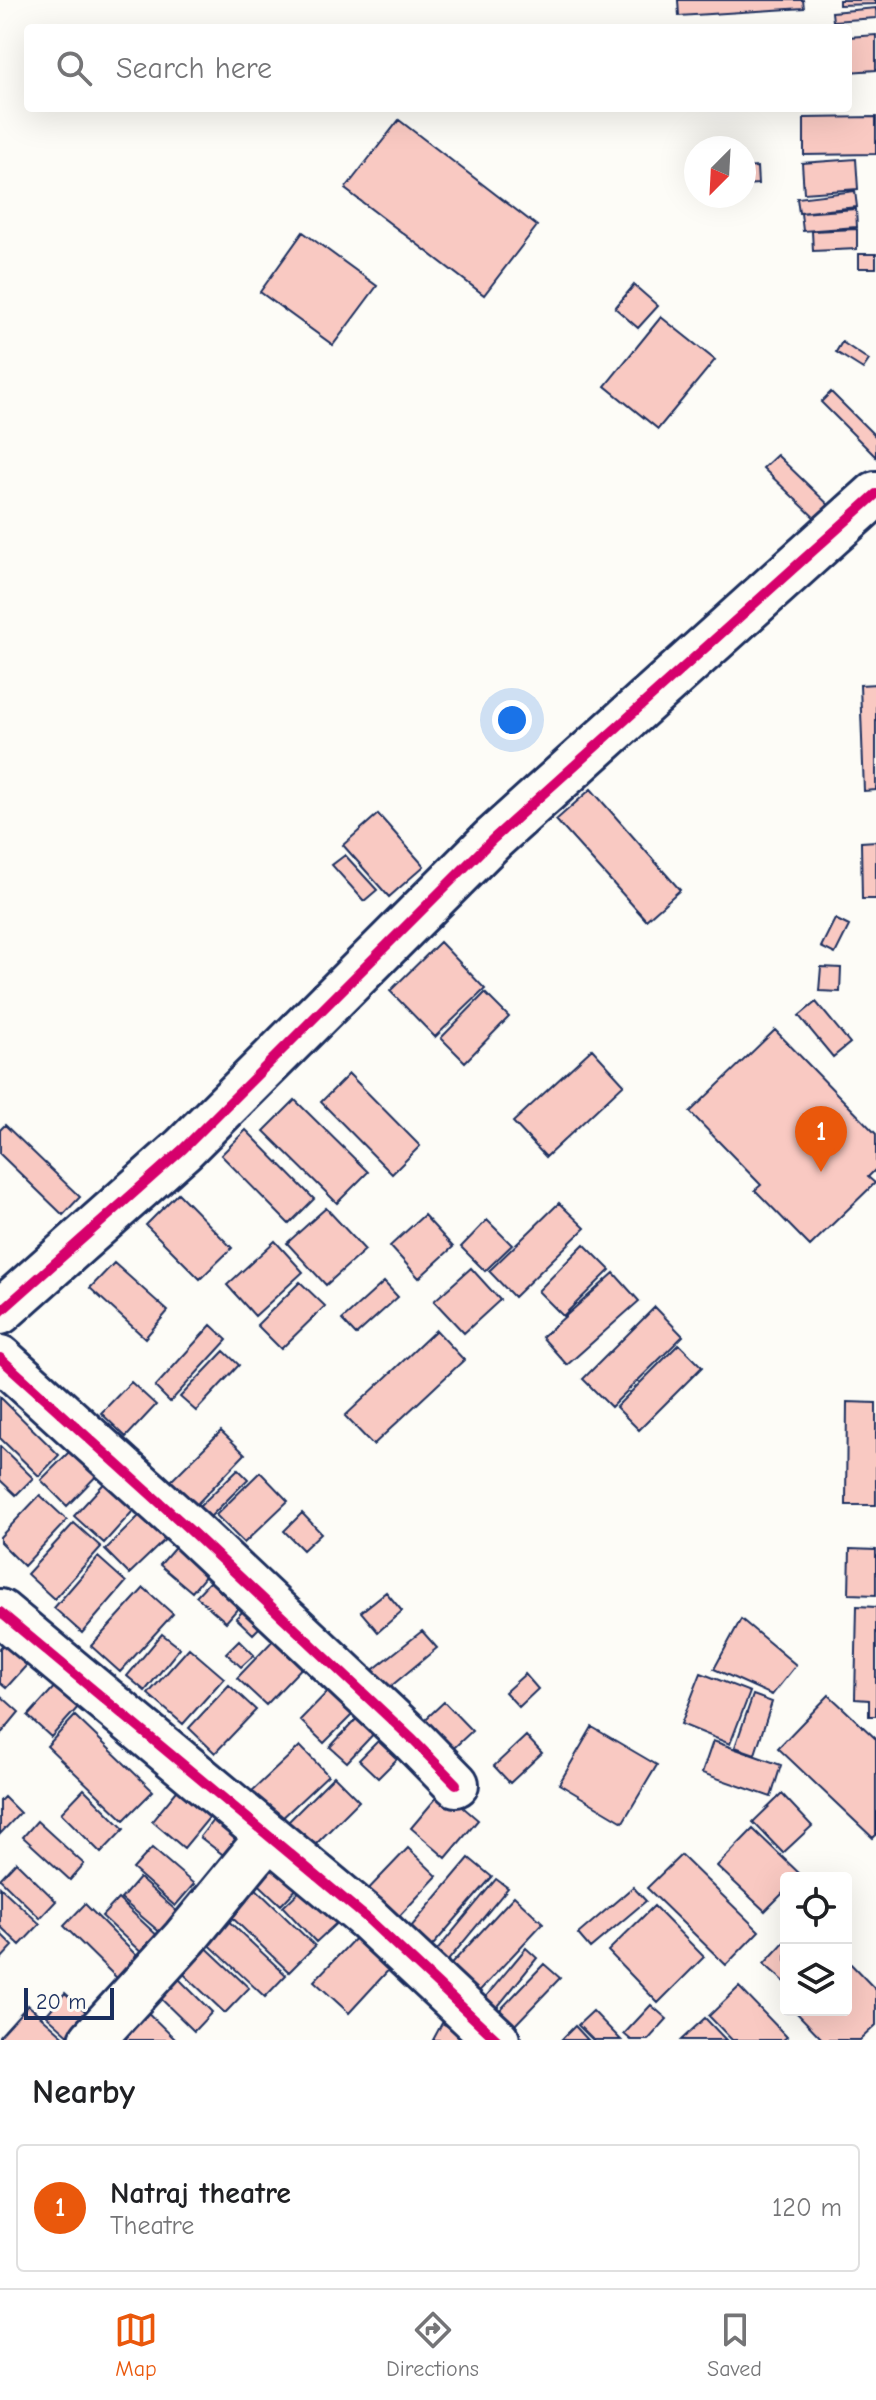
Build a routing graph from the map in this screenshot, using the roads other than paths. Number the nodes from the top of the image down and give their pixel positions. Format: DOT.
graph roads {
  1 [pos="876,494"];
  2 [pos="0,1312"];
  3 [pos="0,1358"];
  4 [pos="0,1612"];
  5 [pos="456,1784"];
  6 [pos="269,1836"];
  7 [pos="92,2040"];
  8 [pos="497,2040"];
  1 -- 2 [label="street"];
  3 -- 5 [label="street"];
  4 -- 6 [label="street"];
  6 -- 7 [label="street"];
  6 -- 8 [label="street"];
}
